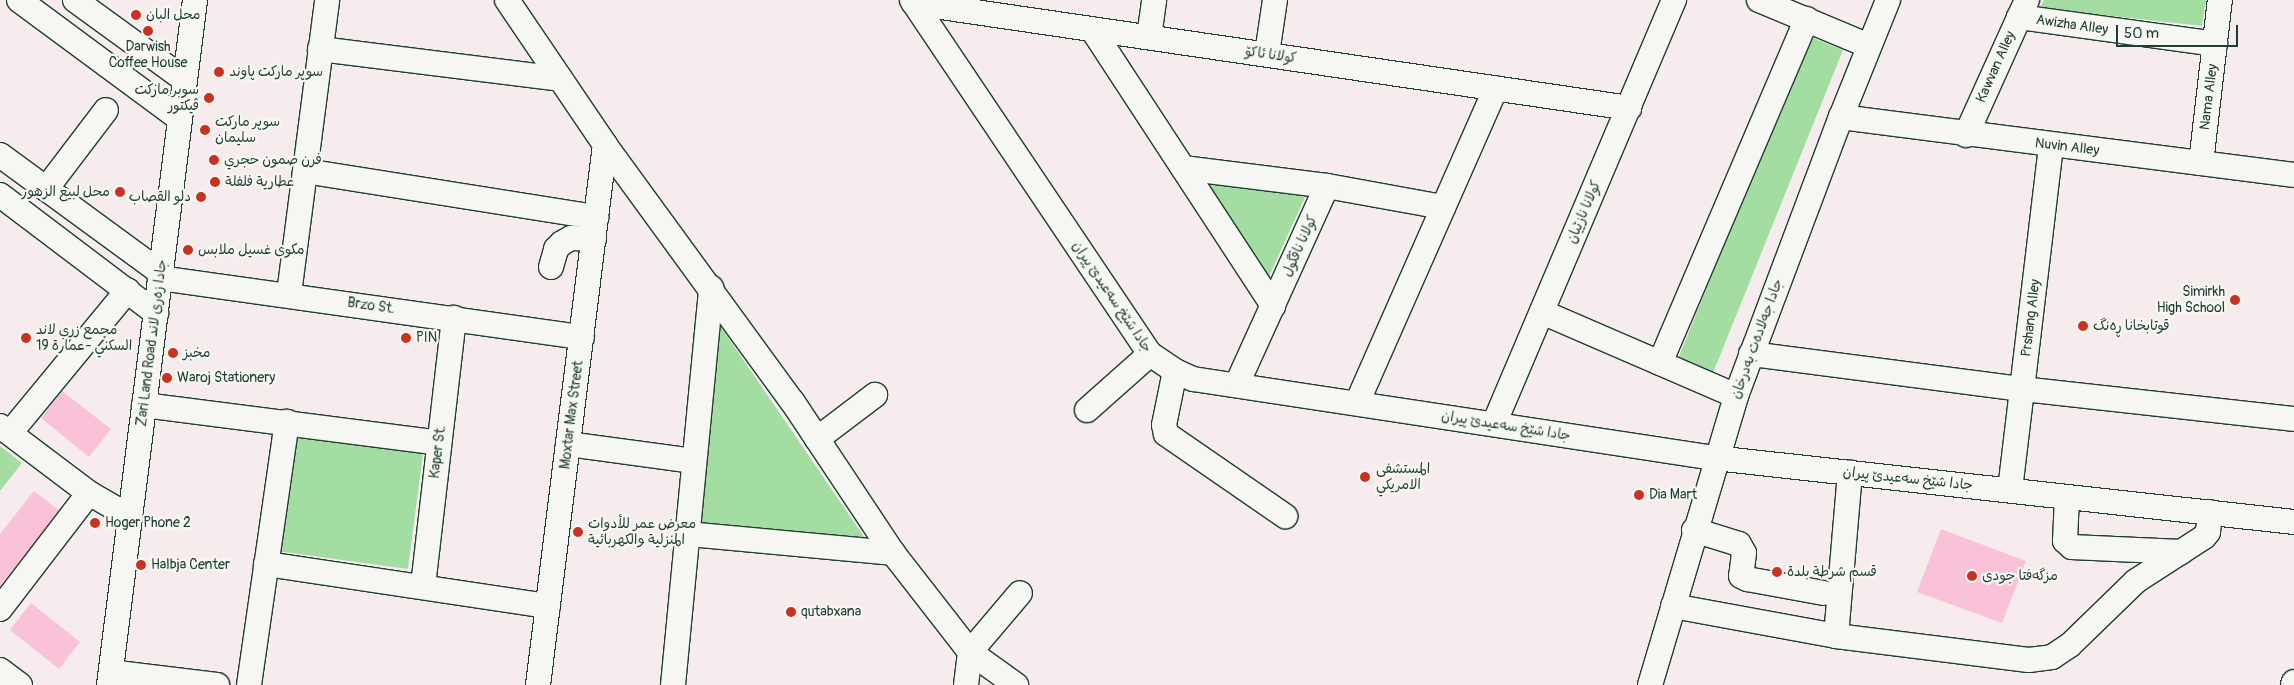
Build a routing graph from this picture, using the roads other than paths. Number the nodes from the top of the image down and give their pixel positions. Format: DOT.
graph roads {
  1 [pos="19,0"];
  2 [pos="75,0"];
  3 [pos="195,0"];
  4 [pos="327,0"];
  5 [pos="507,0"];
  6 [pos="1154,0"];
  7 [pos="1275,0"];
  8 [pos="1674,0"];
  9 [pos="1759,0"];
  10 [pos="1888,0"];
  11 [pos="2220,0"];
  12 [pos="913,1"];
  13 [pos="2023,9"];
  14 [pos="1807,19"];
  15 [pos="1092,29"];
  16 [pos="1149,37"];
  17 [pos="132,42"];
  18 [pos="2215,44"];
  19 [pos="1869,46"];
  20 [pos="320,49"];
  21 [pos="1267,54"];
  22 [pos="112,69"];
  23 [pos="560,79"];
  24 [pos="185,80"];
  25 [pos="1496,88"];
  26 [pos="1629,108"];
  27 [pos="106,110"];
  28 [pos="1841,117"];
  29 [pos="180,119"];
  30 [pos="1966,135"];
  31 [pos="605,145"];
  32 [pos="2051,145"];
  33 [pos="0,155"];
  34 [pos="2201,163"];
  35 [pos="1183,168"];
  36 [pos="305,171"];
  37 [pos="2294,175"];
  38 [pos="1327,186"];
  39 [pos="46,189"];
  40 [pos="0,194"];
  41 [pos="1444,207"];
  42 [pos="595,228"];
  43 [pos="551,266"];
  44 [pos="160,275"];
  45 [pos="711,288"];
  46 [pos="128,290"];
  47 [pos="288,294"];
  48 [pos="1273,306"];
  49 [pos="1542,312"];
  50 [pos="156,313"];
  51 [pos="454,318"];
  52 [pos="582,337"];
  53 [pos="1150,354"];
  54 [pos="1751,354"];
  55 [pos="1660,363"];
  56 [pos="1175,371"];
  57 [pos="1237,384"];
  58 [pos="2022,389"];
  59 [pos="875,395"];
  60 [pos="1736,396"];
  61 [pos="1357,403"];
  62 [pos="144,404"];
  63 [pos="1087,410"];
  64 [pos="2294,418"];
  65 [pos="287,422"];
  66 [pos="1494,424"];
  67 [pos="5,429"];
  68 [pos="817,439"];
  69 [pos="440,443"];
  70 [pos="568,444"];
  71 [pos="1715,458"];
  72 [pos="693,461"];
  73 [pos="1850,473"];
  74 [pos="2010,490"];
  75 [pos="89,493"];
  76 [pos="2067,497"];
  77 [pos="2210,512"];
  78 [pos="1285,516"];
  79 [pos="130,517"];
  80 [pos="2294,522"];
  81 [pos="1694,530"];
  82 [pos="688,534"];
  83 [pos="2181,552"];
  84 [pos="893,553"];
  85 [pos="266,564"];
  86 [pos="423,586"];
  87 [pos="1020,593"];
  88 [pos="1824,593"];
  89 [pos="548,606"];
  90 [pos="1673,606"];
  91 [pos="0,609"];
  92 [pos="1836,636"];
  93 [pos="970,652"];
  94 [pos="0,670"];
  95 [pos="110,678"];
  96 [pos="20,685"];
  97 [pos="217,685"];
  98 [pos="249,685"];
  99 [pos="538,685"];
  100 [pos="673,685"];
  101 [pos="966,685"];
  102 [pos="1016,685"];
  103 [pos="1650,685"];
  1 -- 22 [label="street"];
  2 -- 17 [label="street"];
  3 -- 24 [label="street, Zari Land Road جادا زەری لاند"];
  4 -- 20 [label="street"];
  5 -- 23 [label="street"];
  6 -- 16 [label="street"];
  7 -- 21 [label="street"];
  8 -- 26 [label="street, کولانا نازێیان"];
  9 -- 14 [label="street"];
  10 -- 19 [label="street, جادا جەلادەت بەدرخان"];
  11 -- 18 [label="street, Nama Alley"];
  12 -- 15 [label="street, کولانا ئاکۆ"];
  12 -- 53 [label="street, جادا شێخ سەعیدێ پیران"];
  13 -- 18 [label="street, Awizha Alley"];
  13 -- 30 [label="street, Kawvan Alley"];
  14 -- 19 [label="street"];
  14 -- 55 [label="street"];
  15 -- 16 [label="street, کولانا ئاکۆ"];
  15 -- 35 [label="street"];
  16 -- 21 [label="street, کولانا ئاکۆ"];
  17 -- 22 [label="street"];
  17 -- 24 [label="street"];
  18 -- 34 [label="street, Nama Alley"];
  19 -- 28 [label="street, جادا جەلادەت بەدرخان"];
  20 -- 23 [label="street"];
  20 -- 36 [label="street"];
  21 -- 25 [label="street, کولانا ئاکۆ"];
  22 -- 29 [label="street"];
  23 -- 31 [label="street"];
  24 -- 29 [label="street, Zari Land Road جادا زەری لاند"];
  25 -- 26 [label="street, کولانا ئاکۆ"];
  25 -- 41 [label="street"];
  26 -- 49 [label="street, کولانا نازێیان"];
  27 -- 39 [label="street"];
  28 -- 30 [label="street, Nuvin Alley"];
  28 -- 54 [label="street, جادا جەلادەت بەدرخان"];
  29 -- 44 [label="street, Zari Land Road جادا زەری لاند"];
  30 -- 32 [label="street, Nuvin Alley"];
  31 -- 42 [label="street, Moxtar Max Street"];
  31 -- 45 [label="street"];
  32 -- 34 [label="street, Nuvin Alley"];
  32 -- 58 [label="street, Prshang Alley"];
  33 -- 39 [label="street"];
  34 -- 37 [label="street, Nuvin Alley"];
  35 -- 38 [label="street"];
  35 -- 48 [label="street"];
  36 -- 42 [label="street"];
  36 -- 47 [label="street"];
  38 -- 41 [label="street"];
  38 -- 48 [label="street, کولانا ناڤگول"];
  39 -- 44 [label="street"];
  40 -- 46 [label="street"];
  41 -- 61 [label="street"];
  42 -- 43 [label="street"];
  42 -- 52 [label="street, Moxtar Max Street"];
  44 -- 47 [label="street, Brzo St."];
  44 -- 50 [label="street, Zari Land Road جادا زەری لاند"];
  45 -- 68 [label="street"];
  45 -- 72 [label="street"];
  46 -- 50 [label="street"];
  46 -- 67 [label="street"];
  47 -- 51 [label="street, Brzo St."];
  48 -- 57 [label="street, کولانا ناڤگول"];
  49 -- 55 [label="street"];
  49 -- 66 [label="street, کولانا نازێیان"];
  50 -- 62 [label="street, Zari Land Road جادا زەری لاند"];
  51 -- 52 [label="street, Brzo St."];
  51 -- 69 [label="street, Kaper St."];
  52 -- 70 [label="street, Moxtar Max Street"];
  53 -- 56 [label="street, جادا شێخ سەعیدێ پیران"];
  53 -- 63 [label="street"];
  54 -- 58 [label="street"];
  54 -- 60 [label="street, جادا جەلادەت بەدرخان"];
  55 -- 60 [label="street"];
  56 -- 57 [label="street, جادا شێخ سەعیدێ پیران"];
  56 -- 78 [label="street"];
  57 -- 61 [label="street, جادا شێخ سەعیدێ پیران"];
  58 -- 64 [label="street"];
  58 -- 74 [label="street, Prshang Alley"];
  59 -- 68 [label="street"];
  60 -- 71 [label="street, جادا جەلادەت بەدرخان"];
  61 -- 66 [label="street, جادا شێخ سەعیدێ پیران"];
  62 -- 65 [label="street"];
  62 -- 79 [label="street, Zari Land Road جادا زەری لاند"];
  65 -- 69 [label="street"];
  65 -- 85 [label="street"];
  66 -- 71 [label="street, جادا شێخ سەعیدێ پیران"];
  67 -- 75 [label="street"];
  68 -- 84 [label="street"];
  69 -- 86 [label="street, Kaper St."];
  70 -- 72 [label="street"];
  70 -- 89 [label="street, Moxtar Max Street"];
  71 -- 73 [label="street, جادا شێخ سەعیدێ پیران"];
  71 -- 81 [label="street, جادا جەلادەت بەدرخان"];
  72 -- 82 [label="street"];
  73 -- 74 [label="street, جادا شێخ سەعیدێ پیران"];
  73 -- 92 [label="street"];
  74 -- 76 [label="street, جادا شێخ سەعیدێ پیران"];
  75 -- 79 [label="street"];
  75 -- 91 [label="street"];
  76 -- 77 [label="street, جادا شێخ سەعیدێ پیران"];
  76 -- 83 [label="street"];
  77 -- 80 [label="street, جادا شێخ سەعیدێ پیران"];
  77 -- 83 [label="street"];
  79 -- 95 [label="street, Zari Land Road جادا زەری لاند"];
  81 -- 88 [label="street"];
  81 -- 90 [label="street, جادا جەلادەت بەدرخان"];
  82 -- 84 [label="street"];
  82 -- 100 [label="street"];
  83 -- 92 [label="street"];
  84 -- 93 [label="street"];
  85 -- 86 [label="street"];
  85 -- 98 [label="street"];
  86 -- 89 [label="street"];
  87 -- 93 [label="street"];
  89 -- 99 [label="street, Moxtar Max Street"];
  90 -- 92 [label="street"];
  90 -- 103 [label="street, جادا جەلادەت بەدرخان"];
  93 -- 101 [label="street"];
  93 -- 102 [label="street"];
  94 -- 96 [label="street"];
  95 -- 97 [label="street"];
}
